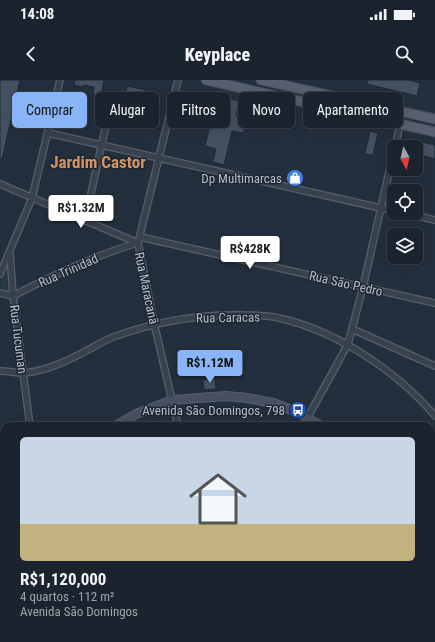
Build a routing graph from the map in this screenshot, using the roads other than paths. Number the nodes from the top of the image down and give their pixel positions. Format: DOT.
graph roads {
  1 [pos="60,80"];
  2 [pos="178,80"];
  3 [pos="206,80"];
  4 [pos="261,80"];
  5 [pos="309,91"];
  6 [pos="261,92"];
  7 [pos="295,94"];
  8 [pos="435,119"];
  9 [pos="403,125"];
  10 [pos="106,128"];
  11 [pos="399,128"];
  12 [pos="435,132"];
  13 [pos="48,133"];
  14 [pos="396,140"];
  15 [pos="102,145"];
  16 [pos="158,158"];
  17 [pos="387,176"];
  18 [pos="0,184"];
  19 [pos="32,198"];
  20 [pos="380,207"];
  21 [pos="387,208"];
  22 [pos="423,217"];
  23 [pos="435,220"];
  24 [pos="85,221"];
  25 [pos="122,236"];
  26 [pos="139,240"];
  27 [pos="119,248"];
  28 [pos="10,252"];
  29 [pos="0,274"];
  30 [pos="363,287"];
  31 [pos="0,292"];
  32 [pos="13,296"];
  33 [pos="435,303"];
  34 [pos="154,323"];
  35 [pos="352,329"];
  36 [pos="348,344"];
  37 [pos="435,366"];
  38 [pos="0,371"];
  39 [pos="23,373"];
  40 [pos="173,400"];
  41 [pos="435,416"];
  42 [pos="307,417"];
  43 [pos="29,422"];
  44 [pos="122,422"];
  45 [pos="177,422"];
  46 [pos="305,422"];
  47 [pos="315,422"];
  1 -- 13 [label="street"];
  2 -- 16 [label="street, Rua Maracanã"];
  3 -- 6 [label="main road"];
  4 -- 5 [label="main road"];
  5 -- 7 [label="main road"];
  5 -- 8 [label="main road"];
  9 -- 12 [label="main road"];
  10 -- 15 [label="street"];
  11 -- 14 [label="street"];
  13 -- 15 [label="street"];
  13 -- 19 [label="street"];
  15 -- 16 [label="street"];
  15 -- 24 [label="street"];
  16 -- 20 [label="street"];
  16 -- 26 [label="street, Rua Maracanã"];
  17 -- 20 [label="street"];
  18 -- 19 [label="street, Rua São Pedro"];
  19 -- 24 [label="street, Rua São Pedro"];
  19 -- 28 [label="street"];
  20 -- 21 [label="street"];
  20 -- 30 [label="street"];
  22 -- 23 [label="street"];
  24 -- 25 [label="street, Rua São Pedro"];
  25 -- 26 [label="street, Rua São Pedro"];
  25 -- 27 [label="street"];
  26 -- 27 [label="street, Rua Trinidad"];
  26 -- 30 [label="street, Rua São Pedro"];
  26 -- 34 [label="street, Rua Maracanã"];
  27 -- 32 [label="street, Rua Trinidad"];
  28 -- 29 [label="street"];
  28 -- 32 [label="street, Rua Tucuman"];
  30 -- 33 [label="street, Rua São Pedro"];
  30 -- 35 [label="street"];
  31 -- 32 [label="street"];
  32 -- 39 [label="street, Rua Tucuman"];
  34 -- 36 [label="street, Rua Caracas"];
  34 -- 39 [label="street, Rua Caracas"];
  34 -- 40 [label="street, Rua Maracanã"];
  35 -- 36 [label="street"];
  35 -- 37 [label="street"];
  36 -- 41 [label="street, Rua Caracas"];
  36 -- 42 [label="street"];
  38 -- 39 [label="street, Rua Caracas"];
  39 -- 43 [label="street, Rua Tucuman"];
  40 -- 42 [label="street"];
  40 -- 44 [label="street"];
  40 -- 45 [label="street, Rua Maracanã"];
  42 -- 46 [label="street"];
  42 -- 47 [label="street"];
}
